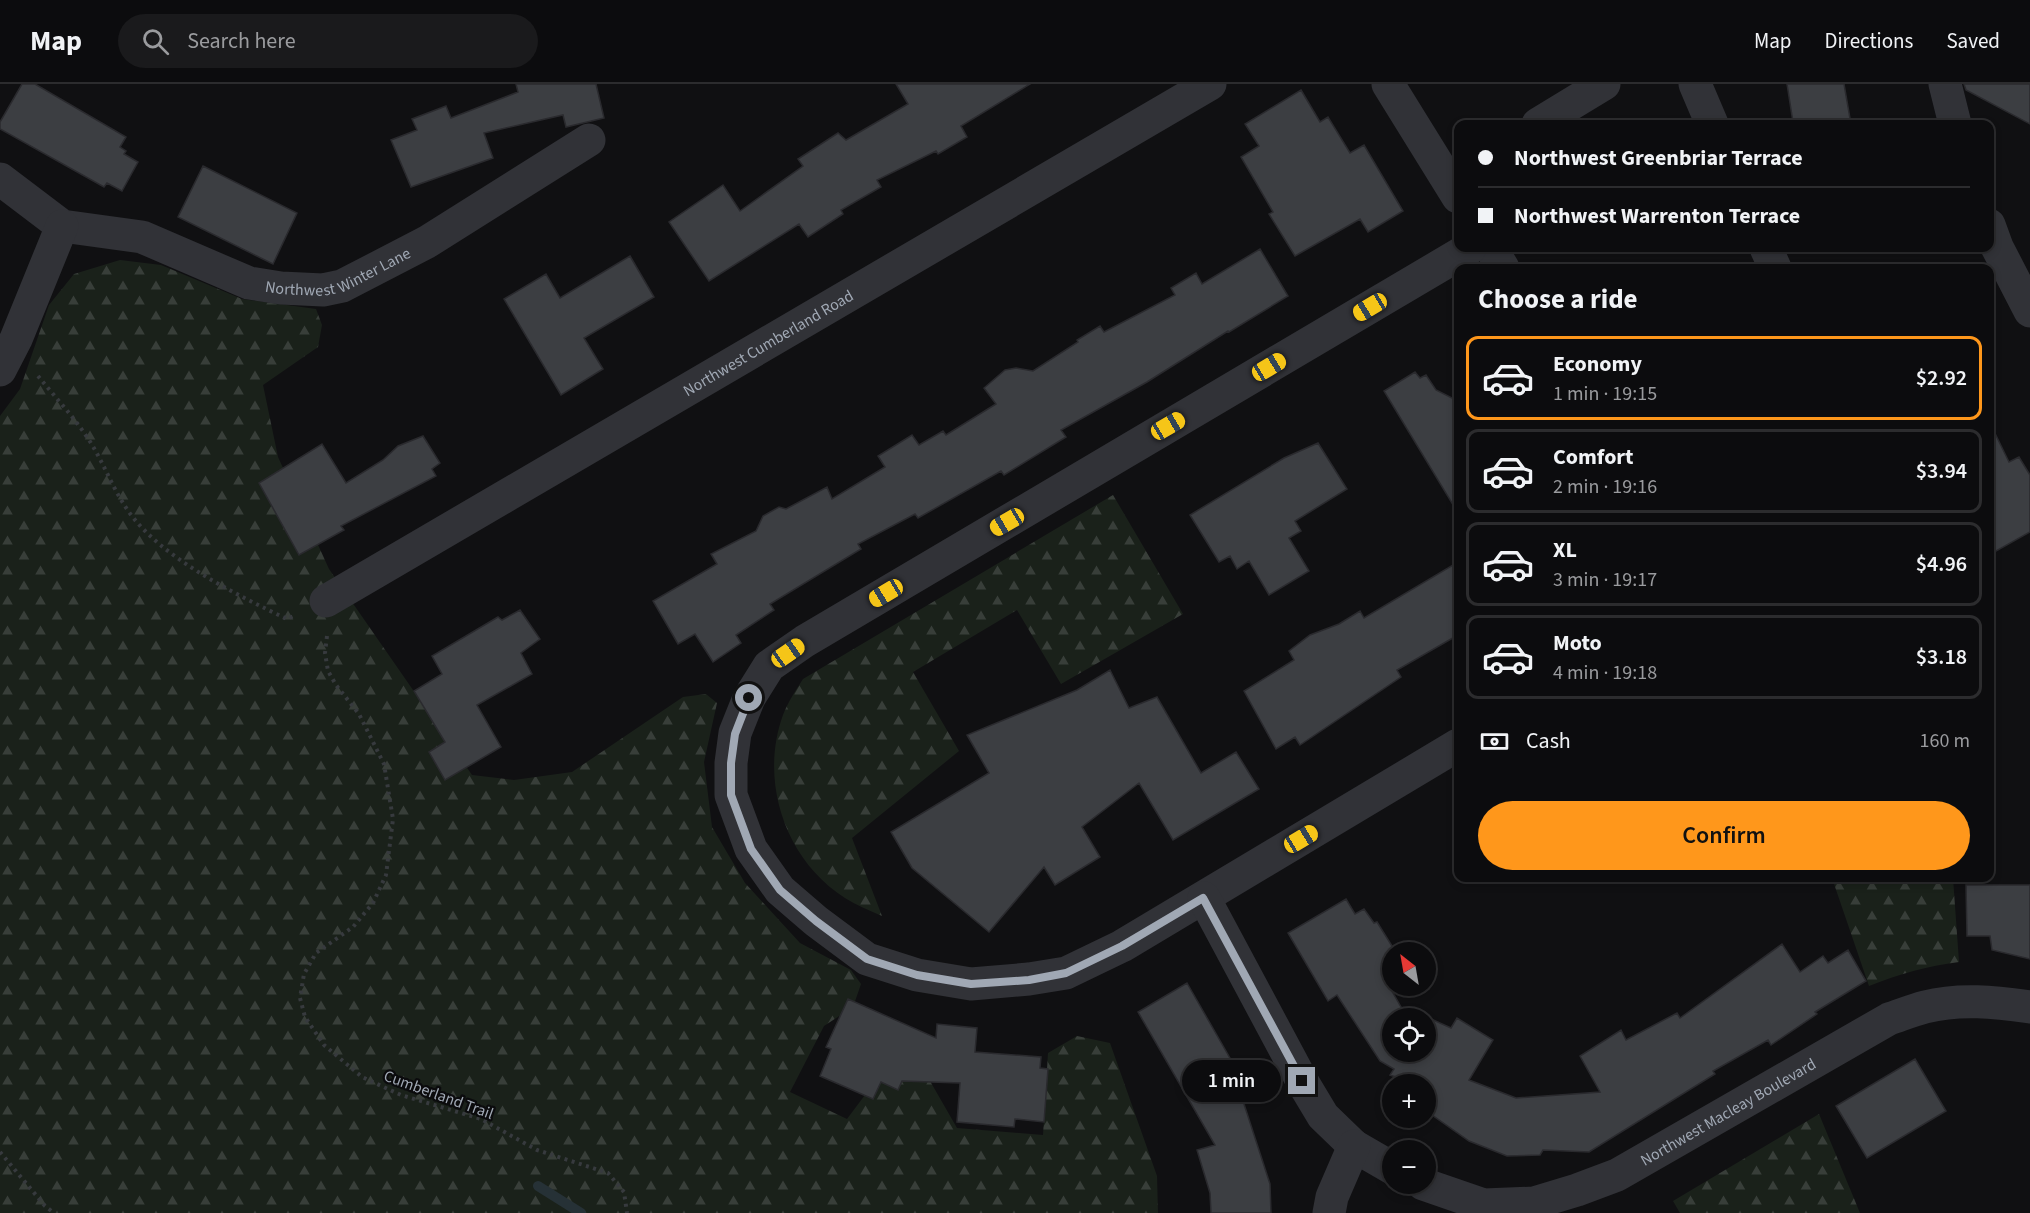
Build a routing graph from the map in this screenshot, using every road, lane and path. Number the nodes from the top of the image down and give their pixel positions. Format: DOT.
graph roads {
  1 [pos="1210,84"];
  2 [pos="1388,84"];
  3 [pos="1604,84"];
  4 [pos="1695,84"];
  5 [pos="1945,84"];
  6 [pos="1545,120"];
  7 [pos="1710,120"];
  8 [pos="1953,120"];
  9 [pos="589,141"];
  10 [pos="0,179"];
  11 [pos="1454,184"];
  12 [pos="62,226"];
  13 [pos="1994,239"];
  14 [pos="1463,252"];
  15 [pos="2030,311"];
  16 [pos="16,339"];
  17 [pos="0,370"];
  18 [pos="326,601"];
  19 [pos="1454,747"];
  20 [pos="1203,898"];
  21 [pos="2030,1008"];
  22 [pos="1354,1146"];
  23 [pos="0,1152"];
  24 [pos="1382,1162"];
  25 [pos="1436,1188"];
  26 [pos="54,1213"];
  27 [pos="627,1213"];
  28 [pos="1329,1213"];
  1 -- 18 [label="street, Northwest Cumberland Road"];
  2 -- 11 [label="street"];
  3 -- 6 [label="street"];
  4 -- 7 [label="street"];
  5 -- 8 [label="street"];
  9 -- 12 [label="street, Northwest Winter Lane"];
  10 -- 12 [label="street"];
  12 -- 16 [label="street"];
  13 -- 15 [label="street"];
  14 -- 20 [label="street"];
  16 -- 17 [label="street"];
  16 -- 18 [label="path"];
  18 -- 27 [label="path, Cumberland Trail"];
  19 -- 20 [label="street"];
  20 -- 22 [label="street"];
  21 -- 25 [label="street, Northwest Macleay Boulevard"];
  22 -- 24 [label="street"];
  22 -- 28 [label="street"];
  23 -- 26 [label="path"];
}
